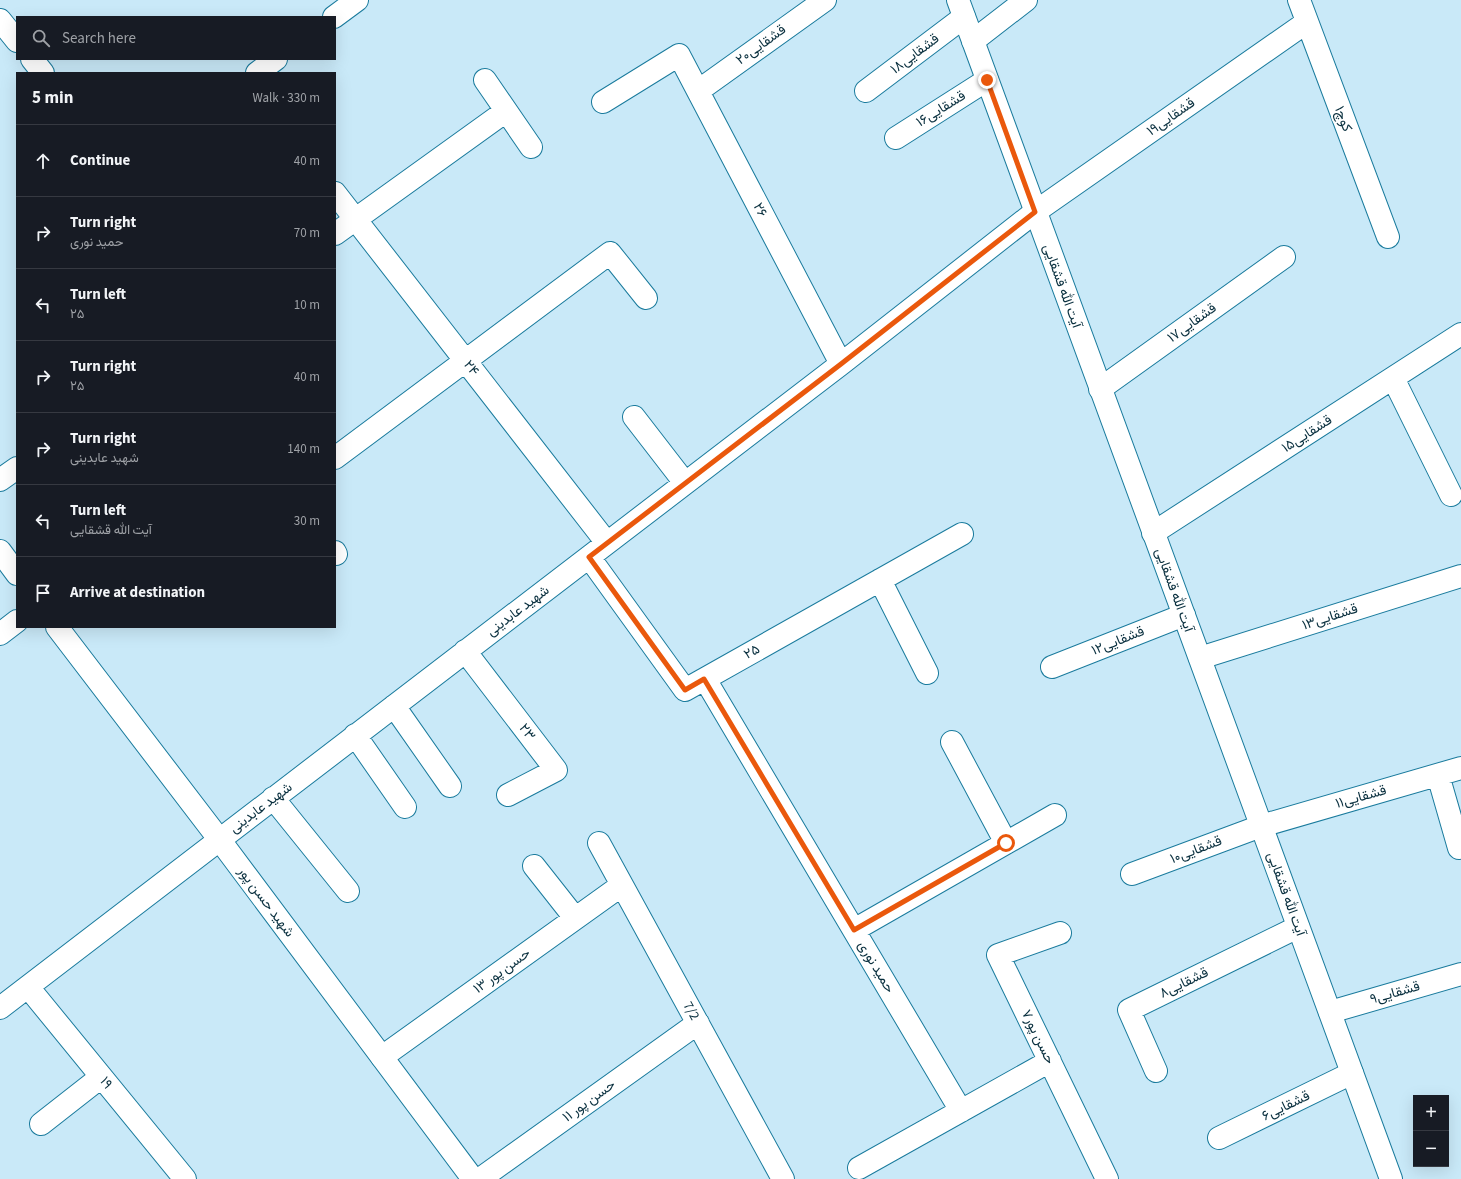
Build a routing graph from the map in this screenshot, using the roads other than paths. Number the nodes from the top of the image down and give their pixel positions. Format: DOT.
graph roads {
  1 [pos="357,0"];
  2 [pos="825,0"];
  3 [pos="1026,0"];
  4 [pos="1299,0"];
  5 [pos="961,9"];
  6 [pos="335,16"];
  7 [pos="0,20"];
  8 [pos="1307,22"];
  9 [pos="16,40"];
  10 [pos="973,40"];
  11 [pos="33,60"];
  12 [pos="275,60"];
  13 [pos="42,72"];
  14 [pos="258,72"];
  15 [pos="486,80"];
  16 [pos="987,80"];
  17 [pos="698,91"];
  18 [pos="866,91"];
  19 [pos="603,102"];
  20 [pos="506,111"];
  21 [pos="896,138"];
  22 [pos="530,147"];
  23 [pos="336,194"];
  24 [pos="1035,212"];
  25 [pos="356,220"];
  26 [pos="336,233"];
  27 [pos="1388,237"];
  28 [pos="1284,257"];
  29 [pos="646,298"];
  30 [pos="1461,334"];
  31 [pos="465,361"];
  32 [pos="841,364"];
  33 [pos="1393,378"];
  34 [pos="1100,389"];
  35 [pos="634,417"];
  36 [pos="336,457"];
  37 [pos="16,469"];
  38 [pos="0,480"];
  39 [pos="685,483"];
  40 [pos="1451,495"];
  41 [pos="1153,533"];
  42 [pos="962,534"];
  43 [pos="607,543"];
  44 [pos="0,551"];
  45 [pos="589,557"];
  46 [pos="16,573"];
  47 [pos="1461,576"];
  48 [pos="880,580"];
  49 [pos="1184,615"];
  50 [pos="16,622"];
  51 [pos="58,628"];
  52 [pos="0,634"];
  53 [pos="465,651"];
  54 [pos="1200,658"];
  55 [pos="1052,667"];
  56 [pos="926,673"];
  57 [pos="704,679"];
  58 [pos="394,706"];
  59 [pos="355,735"];
  60 [pos="952,742"];
  61 [pos="1461,768"];
  62 [pos="1438,775"];
  63 [pos="450,786"];
  64 [pos="508,795"];
  65 [pos="273,798"];
  66 [pos="405,807"];
  67 [pos="1055,815"];
  68 [pos="1261,826"];
  69 [pos="219,839"];
  70 [pos="599,843"];
  71 [pos="1006,843"];
  72 [pos="1459,848"];
  73 [pos="534,866"];
  74 [pos="1132,874"];
  75 [pos="622,885"];
  76 [pos="348,891"];
  77 [pos="575,918"];
  78 [pos="1298,927"];
  79 [pos="854,930"];
  80 [pos="1060,933"];
  81 [pos="1461,974"];
  82 [pos="28,987"];
  83 [pos="0,1008"];
  84 [pos="1330,1012"];
  85 [pos="698,1023"];
  86 [pos="382,1057"];
  87 [pos="1050,1061"];
  88 [pos="1156,1071"];
  89 [pos="1352,1073"];
  90 [pos="101,1076"];
  91 [pos="961,1111"];
  92 [pos="41,1124"];
  93 [pos="1220,1138"];
  94 [pos="859,1168"];
  95 [pos="185,1179"];
  96 [pos="473,1179"];
  97 [pos="480,1179"];
  98 [pos="783,1179"];
  99 [pos="1107,1179"];
  100 [pos="1391,1179"];
  1 -- 6 [label="street"];
  2 -- 17 [label="street, ۲۰قشقایی"];
  3 -- 10 [label="street"];
  4 -- 8 [label="street, کوچ۱"];
  5 -- 10 [label="street, آیت الله قشقایی"];
  5 -- 18 [label="street, ۱۸قشقایی"];
  7 -- 9 [label="street"];
  8 -- 24 [label="street, ۱۹قشقایی"];
  8 -- 27 [label="street, کوچ۱"];
  10 -- 16 [label="street, آیت الله قشقایی"];
  11 -- 13 [label="street"];
  12 -- 14 [label="street"];
  15 -- 20 [label="street"];
  16 -- 21 [label="street, ۱۶قشقایی"];
  16 -- 24 [label="street, آیت الله قشقایی"];
  17 -- 19 [label="street, ۲۶"];
  17 -- 32 [label="street, ۲۶"];
  20 -- 22 [label="street"];
  20 -- 25 [label="street"];
  23 -- 25 [label="street, ۲۴"];
  24 -- 32 [label="street, شهید عابدینی"];
  24 -- 34 [label="street, آیت الله قشقایی"];
  25 -- 26 [label="street"];
  25 -- 31 [label="street, ۲۴"];
  28 -- 34 [label="street, ۱۷قشقایی"];
  29 -- 31 [label="street"];
  30 -- 33 [label="street, ۱۵قشقایی"];
  31 -- 36 [label="street"];
  31 -- 43 [label="street, ۲۴"];
  32 -- 39 [label="street, شهید عابدینی"];
  33 -- 40 [label="street"];
  33 -- 41 [label="street, ۱۵قشقایی"];
  34 -- 41 [label="street, آیت الله قشقایی"];
  35 -- 39 [label="street"];
  37 -- 38 [label="street"];
  39 -- 43 [label="street, شهید عابدینی"];
  41 -- 49 [label="street, آیت الله قشقایی"];
  42 -- 48 [label="street, ۲۵"];
  43 -- 45 [label="street, شهید عابدینی"];
  44 -- 46 [label="street"];
  45 -- 53 [label="street, شهید عابدینی"];
  45 -- 57 [label="street, ۲۵"];
  47 -- 54 [label="street, قشقایی۱۳"];
  48 -- 56 [label="street"];
  48 -- 57 [label="street, ۲۵"];
  49 -- 54 [label="street, آیت الله قشقایی"];
  49 -- 55 [label="street, قشقایی۱۲"];
  50 -- 52 [label="street"];
  51 -- 69 [label="street, شهید حسن پور"];
  53 -- 58 [label="street, شهید عابدینی"];
  53 -- 64 [label="street, ۲۳"];
  54 -- 68 [label="street, آیت الله قشقایی"];
  57 -- 79 [label="street, حمید نوری"];
  58 -- 59 [label="street, شهید عابدینی"];
  58 -- 63 [label="street"];
  59 -- 65 [label="street, شهید عابدینی"];
  59 -- 66 [label="street"];
  60 -- 71 [label="street"];
  61 -- 62 [label="street, ۱۱قشقایی"];
  62 -- 68 [label="street, ۱۱قشقایی"];
  62 -- 72 [label="street"];
  65 -- 69 [label="street, شهید عابدینی"];
  65 -- 76 [label="street"];
  67 -- 71 [label="street"];
  68 -- 74 [label="street, ۱۰قشقایی"];
  68 -- 78 [label="street, آیت الله قشقایی"];
  69 -- 82 [label="street, شهید عابدینی"];
  69 -- 86 [label="street, شهید حسن پور"];
  70 -- 75 [label="street, 7/2"];
  71 -- 79 [label="street"];
  73 -- 77 [label="street"];
  75 -- 77 [label="street, ۱۳ حسن پور"];
  75 -- 85 [label="street, 7/2"];
  77 -- 86 [label="street, ۱۳ حسن پور"];
  78 -- 84 [label="street, آیت الله قشقایی"];
  78 -- 88 [label="street, ۸قشقایی"];
  79 -- 91 [label="street, حمید نوری"];
  80 -- 87 [label="street, حسن پور۷"];
  81 -- 84 [label="street, ۹قشقایی"];
  82 -- 83 [label="street, شهید عابدینی"];
  82 -- 90 [label="street, ۱۹"];
  84 -- 89 [label="street, آیت الله قشقایی"];
  85 -- 97 [label="street, ۱۱ حسن پور"];
  85 -- 98 [label="street, 7/2"];
  86 -- 96 [label="street, شهید حسن پور"];
  87 -- 91 [label="street"];
  87 -- 99 [label="street, حسن پور۷"];
  89 -- 93 [label="street, ۶قشقایی"];
  89 -- 100 [label="street, آیت الله قشقایی"];
  90 -- 92 [label="street"];
  90 -- 95 [label="street, ۱۹"];
  91 -- 94 [label="street"];
}
